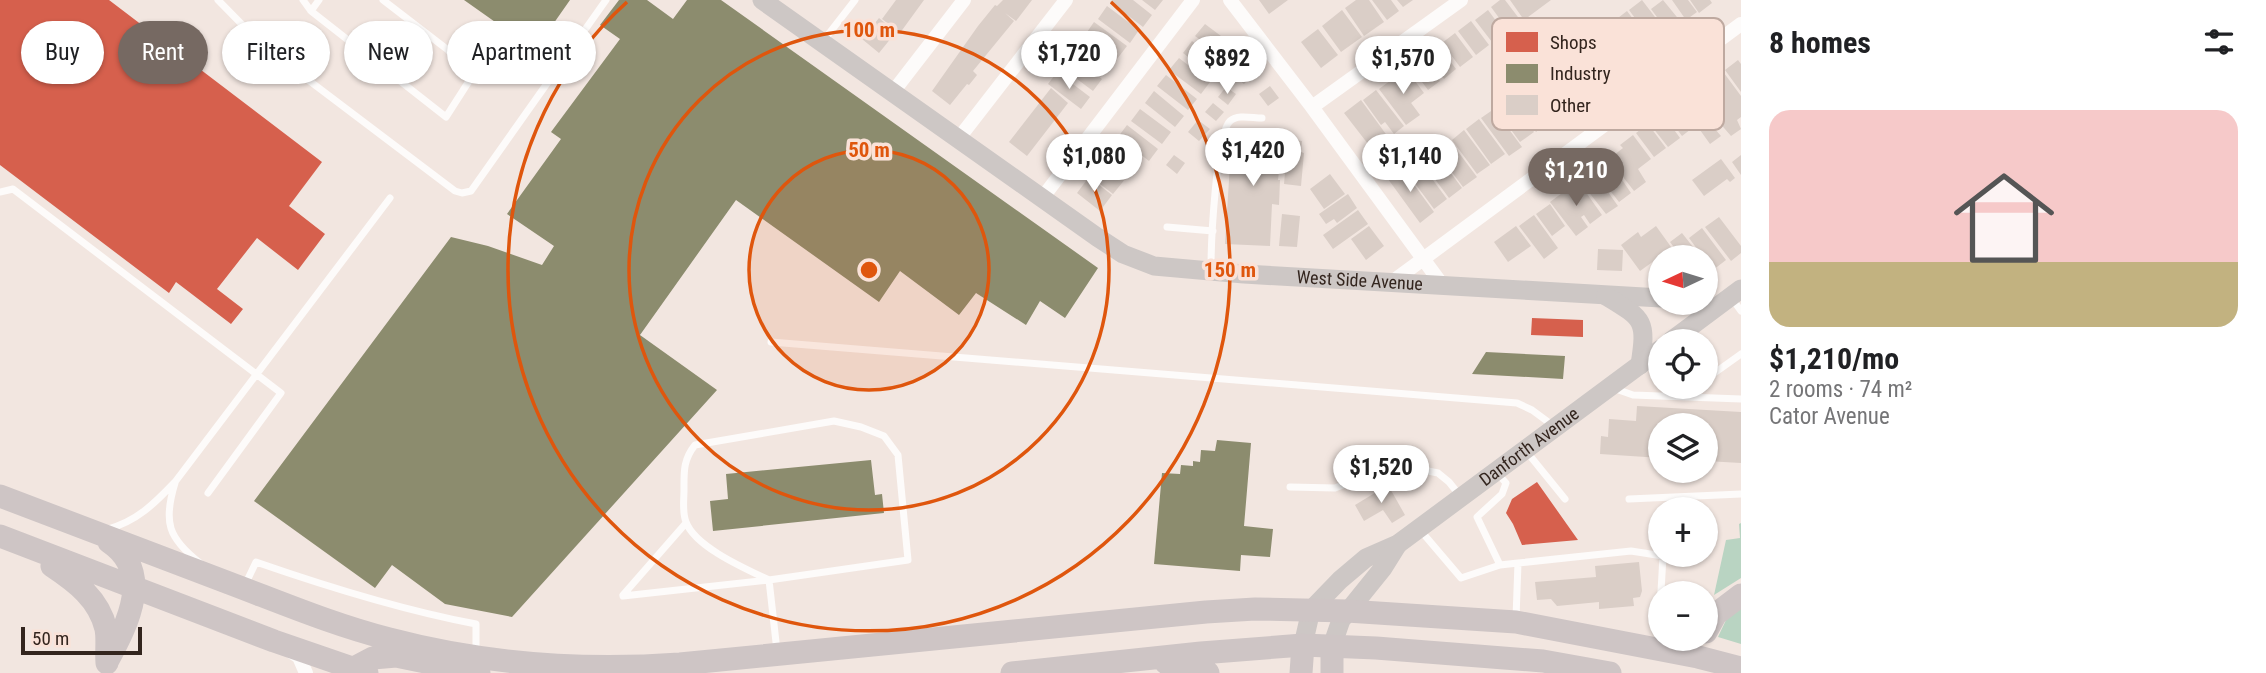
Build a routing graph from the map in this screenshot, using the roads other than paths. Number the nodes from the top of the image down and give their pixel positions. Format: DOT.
graph roads {
  1 [pos="218,0"];
  2 [pos="303,0"];
  3 [pos="319,0"];
  4 [pos="383,0"];
  5 [pos="606,0"];
  6 [pos="762,0"];
  7 [pos="855,0"];
  8 [pos="964,0"];
  9 [pos="1066,0"];
  10 [pos="1193,0"];
  11 [pos="1230,0"];
  12 [pos="1461,0"];
  13 [pos="311,11"];
  14 [pos="1741,24"];
  15 [pos="1724,37"];
  16 [pos="822,44"];
  17 [pos="893,92"];
  18 [pos="1312,107"];
  19 [pos="1262,118"];
  20 [pos="1597,130"];
  21 [pos="959,138"];
  22 [pos="0,192"];
  23 [pos="1043,197"];
  24 [pos="390,198"];
  25 [pos="1167,228"];
  26 [pos="1213,231"];
  27 [pos="1424,258"];
  28 [pos="1212,272"];
  29 [pos="1392,282"];
  30 [pos="1443,286"];
  31 [pos="1602,294"];
  32 [pos="1648,297"];
  33 [pos="1728,300"];
  34 [pos="1688,329"];
  35 [pos="771,342"];
  36 [pos="1741,354"];
  37 [pos="1648,359"];
  38 [pos="1640,365"];
  39 [pos="1718,370"];
  40 [pos="256,374"];
  41 [pos="1610,387"];
  42 [pos="1648,395"];
  43 [pos="1718,398"];
  44 [pos="1741,399"];
  45 [pos="1555,428"];
  46 [pos="1525,451"];
  47 [pos="1496,472"];
  48 [pos="175,482"];
  49 [pos="1290,487"];
  50 [pos="208,493"];
  51 [pos="1741,494"];
  52 [pos="0,496"];
  53 [pos="1692,496"];
  54 [pos="1461,498"];
  55 [pos="1565,499"];
  56 [pos="1629,499"];
  57 [pos="686,523"];
  58 [pos="1419,528"];
  59 [pos="96,533"];
  60 [pos="4,538"];
  61 [pos="1398,544"];
  62 [pos="1648,554"];
  63 [pos="1518,563"];
  64 [pos="1500,565"];
  65 [pos="769,580"];
  66 [pos="134,587"];
  67 [pos="240,587"];
  68 [pos="1741,595"];
  69 [pos="1311,610"];
  70 [pos="1347,611"];
  71 [pos="1718,612"];
  72 [pos="1516,622"];
  73 [pos="274,641"];
  74 [pos="1303,645"];
  75 [pos="1332,646"];
  76 [pos="1648,647"];
  77 [pos="1665,651"];
  78 [pos="777,655"];
  79 [pos="1476,657"];
  80 [pos="1702,660"];
  81 [pos="1146,663"];
  82 [pos="477,665"];
  83 [pos="651,666"];
  84 [pos="105,668"];
  85 [pos="1741,668"];
  86 [pos="360,671"];
  87 [pos="306,673"];
  88 [pos="609,673"];
  89 [pos="1012,673"];
  90 [pos="1208,673"];
  91 [pos="1300,673"];
  92 [pos="1332,673"];
  93 [pos="1532,673"];
  94 [pos="1610,673"];
  1 -- 5 [label="lane"];
  2 -- 13 [label="lane"];
  3 -- 13 [label="lane"];
  4 -- 13 [label="lane"];
  6 -- 16 [label="main road, West Side Avenue"];
  7 -- 16 [label="lane"];
  8 -- 17 [label="street"];
  9 -- 21 [label="street"];
  10 -- 23 [label="street"];
  11 -- 18 [label="street"];
  12 -- 18 [label="street"];
  14 -- 15 [label="street"];
  16 -- 17 [label="main road, West Side Avenue"];
  17 -- 21 [label="main road, West Side Avenue"];
  18 -- 27 [label="street"];
  19 -- 26 [label="lane"];
  20 -- 27 [label="street"];
  21 -- 23 [label="main road, West Side Avenue"];
  22 -- 40 [label="lane"];
  23 -- 28 [label="main road, West Side Avenue"];
  24 -- 40 [label="lane"];
  25 -- 26 [label="lane"];
  26 -- 28 [label="lane"];
  27 -- 29 [label="street"];
  27 -- 30 [label="street"];
  28 -- 29 [label="main road, West Side Avenue"];
  29 -- 30 [label="main road, West Side Avenue"];
  30 -- 31 [label="main road, West Side Avenue"];
  31 -- 32 [label="main road, West Side Avenue"];
  31 -- 38 [label="main road"];
  33 -- 34 [label="main road"];
  35 -- 45 [label="lane"];
  36 -- 39 [label="lane"];
  37 -- 38 [label="main road, Danforth Avenue"];
  38 -- 41 [label="main road, Danforth Avenue"];
  40 -- 48 [label="lane"];
  40 -- 50 [label="lane"];
  41 -- 42 [label="lane"];
  41 -- 45 [label="main road, Danforth Avenue"];
  43 -- 44 [label="lane"];
  45 -- 46 [label="main road, Danforth Avenue"];
  46 -- 47 [label="main road, Danforth Avenue"];
  46 -- 55 [label="lane"];
  47 -- 54 [label="main road, Danforth Avenue"];
  47 -- 64 [label="lane"];
  48 -- 59 [label="lane"];
  48 -- 67 [label="lane"];
  49 -- 54 [label="lane"];
  51 -- 53 [label="lane"];
  52 -- 59 [label="highway"];
  53 -- 56 [label="lane"];
  54 -- 58 [label="main road, Danforth Avenue"];
  57 -- 65 [label="lane"];
  57 -- 65 [label="lane"];
  57 -- 65 [label="lane"];
  58 -- 61 [label="main road, Danforth Avenue"];
  58 -- 64 [label="lane"];
  59 -- 66 [label="highway"];
  59 -- 67 [label="highway"];
  60 -- 66 [label="highway"];
  60 -- 84 [label="highway"];
  61 -- 69 [label="main road, Danforth Avenue"];
  61 -- 70 [label="main road, Danforth Avenue"];
  62 -- 63 [label="lane"];
  63 -- 64 [label="lane"];
  63 -- 72 [label="lane"];
  65 -- 78 [label="lane"];
  66 -- 73 [label="highway"];
  66 -- 84 [label="highway"];
  67 -- 82 [label="highway"];
  67 -- 82 [label="lane"];
  68 -- 71 [label="highway"];
  69 -- 70 [label="highway"];
  69 -- 74 [label="main road"];
  69 -- 78 [label="highway"];
  70 -- 72 [label="highway"];
  70 -- 75 [label="main road, Danforth Avenue"];
  72 -- 76 [label="highway"];
  73 -- 86 [label="highway"];
  73 -- 87 [label="street"];
  74 -- 75 [label="highway"];
  74 -- 81 [label="highway"];
  74 -- 91 [label="highway"];
  75 -- 79 [label="highway"];
  75 -- 92 [label="highway"];
  77 -- 80 [label="highway"];
  78 -- 83 [label="highway"];
  79 -- 93 [label="highway"];
  79 -- 94 [label="highway"];
  80 -- 85 [label="highway"];
  81 -- 89 [label="highway"];
  81 -- 90 [label="highway"];
  82 -- 83 [label="highway"];
  82 -- 86 [label="highway"];
  83 -- 88 [label="highway"];
}
